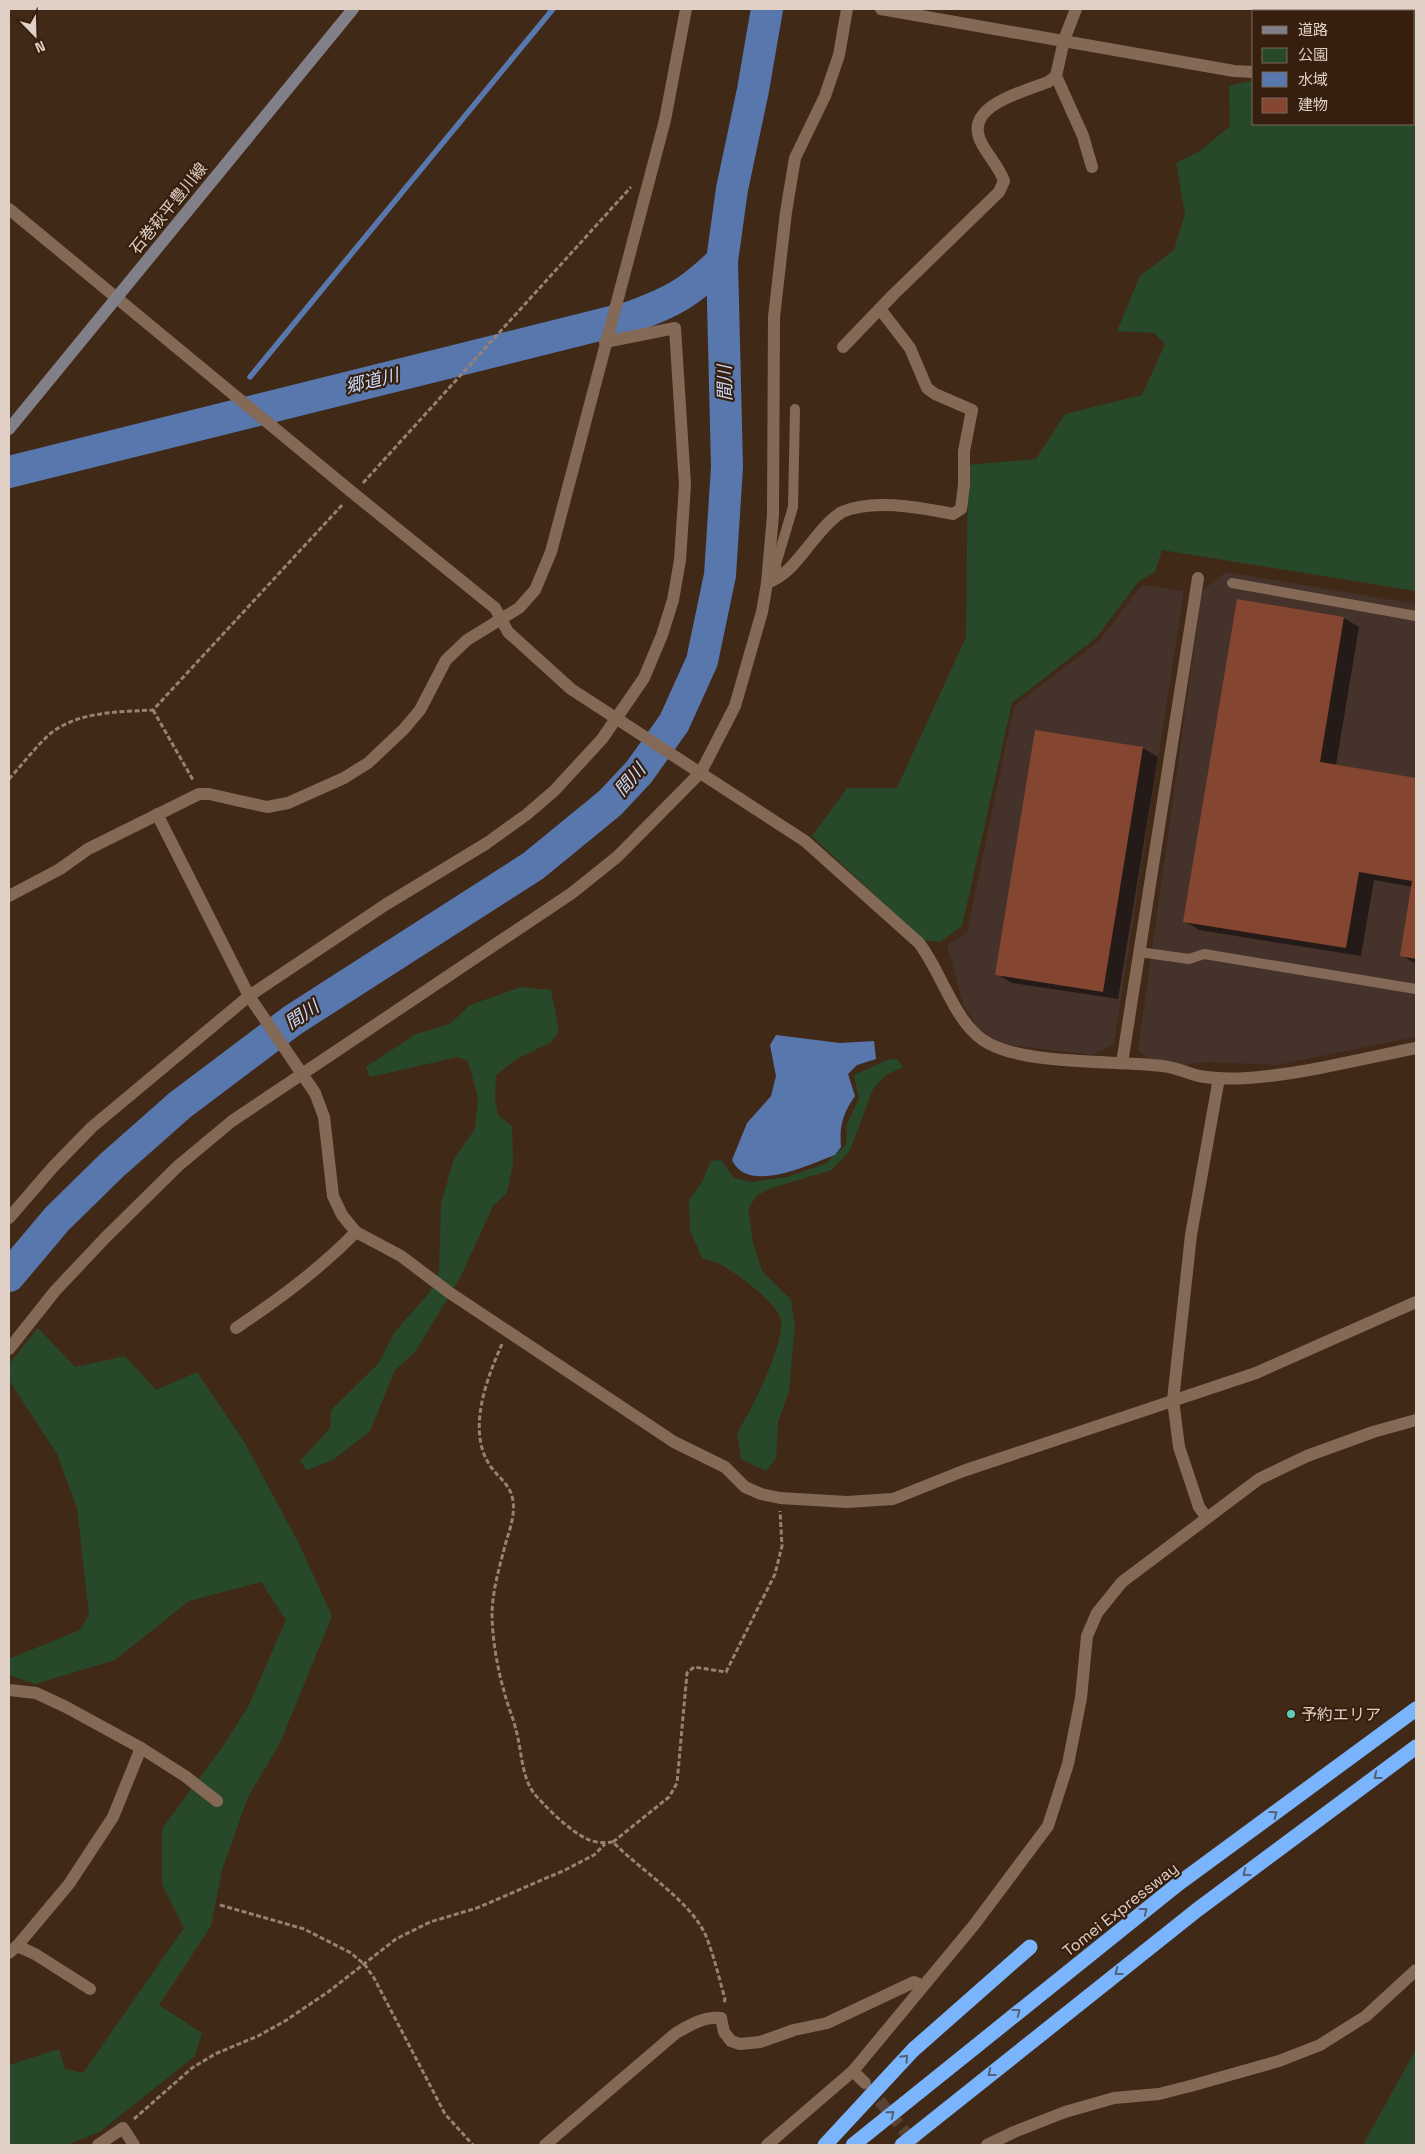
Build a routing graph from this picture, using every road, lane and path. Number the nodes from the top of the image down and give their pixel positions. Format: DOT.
graph roads {
  1 [pos="353,9"];
  2 [pos="686,9"];
  3 [pos="848,9"];
  4 [pos="881,9"];
  5 [pos="1076,9"];
  6 [pos="1064,40"];
  7 [pos="1252,72"];
  8 [pos="1056,76"];
  9 [pos="1092,167"];
  10 [pos="634,184"];
  11 [pos="9,209"];
  12 [pos="117,297"];
  13 [pos="880,309"];
  14 [pos="605,340"];
  15 [pos="843,347"];
  16 [pos="796,409"];
  17 [pos="9,429"];
  18 [pos="353,494"];
  19 [pos="1198,578"];
  20 [pos="772,581"];
  21 [pos="1232,583"];
  22 [pos="1416,616"];
  23 [pos="502,619"];
  24 [pos="153,710"];
  25 [pos="621,720"];
  26 [pos="697,771"];
  27 [pos="9,779"];
  28 [pos="199,794"];
  29 [pos="157,814"];
  30 [pos="9,896"];
  31 [pos="1139,952"];
  32 [pos="1416,989"];
  33 [pos="251,999"];
  34 [pos="1416,1048"];
  35 [pos="1122,1063"];
  36 [pos="300,1069"];
  37 [pos="1219,1078"];
  38 [pos="9,1218"];
  39 [pos="356,1232"];
  40 [pos="1416,1302"];
  41 [pos="236,1328"];
  42 [pos="509,1330"];
  43 [pos="9,1349"];
  44 [pos="1172,1400"];
  45 [pos="1416,1420"];
  46 [pos="780,1498"];
  47 [pos="1207,1518"];
  48 [pos="9,1690"];
  49 [pos="1416,1709"];
  50 [pos="142,1748"];
  51 [pos="1416,1748"];
  52 [pos="217,1801"];
  53 [pos="613,1842"];
  54 [pos="606,1843"];
  55 [pos="220,1904"];
  56 [pos="1030,1947"];
  57 [pos="13,1950"];
  58 [pos="365,1965"];
  59 [pos="1416,1970"];
  60 [pos="923,1986"];
  61 [pos="90,1989"];
  62 [pos="721,2018"];
  63 [pos="853,2071"];
  64 [pos="864,2083"];
  65 [pos="123,2128"];
  66 [pos="98,2145"];
  67 [pos="134,2145"];
  68 [pos="472,2145"];
  69 [pos="545,2145"];
  70 [pos="767,2145"];
  71 [pos="825,2145"];
  72 [pos="853,2145"];
  73 [pos="902,2145"];
  74 [pos="987,2145"];
  1 -- 12 [label="main road, 石巻萩平豊川線"];
  2 -- 14 [label="street"];
  3 -- 20 [label="street"];
  4 -- 6 [label="street"];
  5 -- 6 [label="street"];
  6 -- 7 [label="street"];
  6 -- 8 [label="street"];
  8 -- 9 [label="street"];
  8 -- 13 [label="street"];
  10 -- 18 [label="path"];
  11 -- 12 [label="street"];
  12 -- 17 [label="main road, 石巻萩平豊川線"];
  12 -- 18 [label="street"];
  13 -- 15 [label="street"];
  13 -- 20 [label="street"];
  14 -- 23 [label="street"];
  14 -- 25 [label="street"];
  16 -- 20 [label="lane"];
  18 -- 23 [label="street"];
  18 -- 24 [label="path"];
  19 -- 31 [label="street"];
  20 -- 26 [label="street"];
  21 -- 22 [label="lane"];
  23 -- 25 [label="street"];
  23 -- 28 [label="street"];
  24 -- 27 [label="path"];
  24 -- 28 [label="path"];
  25 -- 26 [label="street"];
  25 -- 33 [label="street"];
  26 -- 35 [label="street"];
  26 -- 36 [label="street"];
  28 -- 29 [label="street"];
  29 -- 30 [label="street"];
  29 -- 33 [label="street"];
  31 -- 32 [label="lane"];
  31 -- 35 [label="street"];
  33 -- 36 [label="street"];
  33 -- 38 [label="street"];
  34 -- 37 [label="street"];
  35 -- 37 [label="street"];
  36 -- 39 [label="street"];
  36 -- 43 [label="street"];
  37 -- 44 [label="street"];
  39 -- 41 [label="street"];
  39 -- 42 [label="street"];
  40 -- 44 [label="street"];
  42 -- 46 [label="street"];
  42 -- 54 [label="path"];
  44 -- 46 [label="street"];
  44 -- 47 [label="street"];
  45 -- 47 [label="street"];
  46 -- 53 [label="path"];
  47 -- 60 [label="street"];
  48 -- 50 [label="street"];
  72 -- 49 [label="highway, Tomei Expressway, one-way"];
  50 -- 52 [label="street"];
  50 -- 57 [label="street"];
  51 -- 73 [label="highway, one-way"];
  53 -- 54 [label="path"];
  53 -- 62 [label="path"];
  54 -- 58 [label="path"];
  55 -- 58 [label="path"];
  71 -- 56 [label="highway, one-way"];
  57 -- 61 [label="street"];
  58 -- 65 [label="path"];
  58 -- 68 [label="path"];
  59 -- 74 [label="street"];
  60 -- 62 [label="street"];
  60 -- 63 [label="street"];
  62 -- 69 [label="street"];
  63 -- 64 [label="street"];
  63 -- 70 [label="street"];
  65 -- 66 [label="street"];
  65 -- 67 [label="street"];
}
